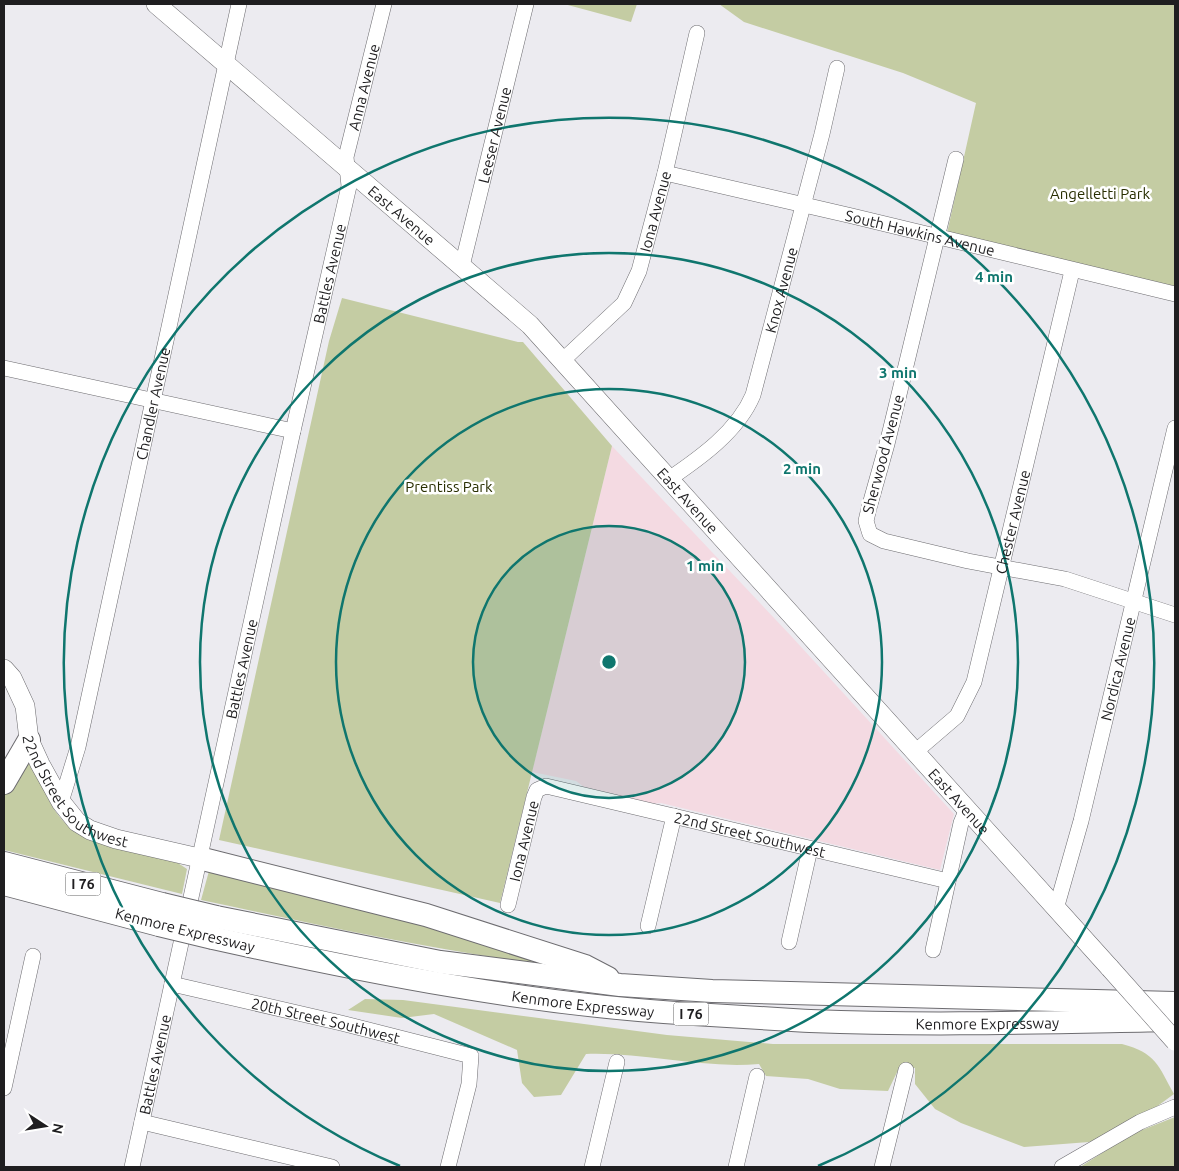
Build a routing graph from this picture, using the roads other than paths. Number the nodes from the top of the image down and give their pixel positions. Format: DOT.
graph roads {
  1 [pos="156,4"];
  2 [pos="239,4"];
  3 [pos="384,4"];
  4 [pos="526,4"];
  5 [pos="697,33"];
  6 [pos="225,63"];
  7 [pos="837,68"];
  8 [pos="956,158"];
  9 [pos="348,170"];
  10 [pos="665,173"];
  11 [pos="802,206"];
  12 [pos="939,236"];
  13 [pos="462,266"];
  14 [pos="1072,271"];
  15 [pos="1175,294"];
  16 [pos="562,361"];
  17 [pos="4,368"];
  18 [pos="154,400"];
  19 [pos="1175,428"];
  20 [pos="292,431"];
  21 [pos="669,479"];
  22 [pos="1002,568"];
  23 [pos="1135,602"];
  24 [pos="1175,616"];
  25 [pos="4,669"];
  26 [pos="29,740"];
  27 [pos="915,752"];
  28 [pos="4,783"];
  29 [pos="550,786"];
  30 [pos="61,802"];
  31 [pos="967,809"];
  32 [pos="674,816"];
  33 [pos="810,849"];
  34 [pos="199,858"];
  35 [pos="4,863"];
  36 [pos="948,881"];
  37 [pos="4,886"];
  38 [pos="508,905"];
  39 [pos="1056,908"];
  40 [pos="161,915"];
  41 [pos="648,926"];
  42 [pos="215,927"];
  43 [pos="789,942"];
  44 [pos="933,950"];
  45 [pos="33,956"];
  46 [pos="172,984"];
  47 [pos="620,984"];
  48 [pos="1175,1003"];
  49 [pos="1175,1020"];
  50 [pos="1175,1041"];
  51 [pos="617,1062"];
  52 [pos="906,1070"];
  53 [pos="757,1076"];
  54 [pos="4,1088"];
  55 [pos="1175,1107"];
  56 [pos="142,1122"];
  57 [pos="132,1167"];
  58 [pos="332,1167"];
  59 [pos="448,1167"];
  60 [pos="592,1167"];
  61 [pos="736,1167"];
  62 [pos="882,1167"];
  63 [pos="1062,1167"];
  1 -- 6 [label="main road, East Avenue"];
  2 -- 6 [label="street, Chandler Avenue"];
  3 -- 9 [label="street, Anna Avenue"];
  4 -- 13 [label="street, Leeser Avenue"];
  5 -- 10 [label="street, Iona Avenue"];
  6 -- 9 [label="main road, East Avenue"];
  6 -- 18 [label="street, Chandler Avenue"];
  7 -- 11 [label="street, Knox Avenue"];
  8 -- 12 [label="street, Sherwood Avenue"];
  9 -- 13 [label="main road, East Avenue"];
  9 -- 20 [label="street, Battles Avenue"];
  10 -- 11 [label="street, South Hawkins Avenue"];
  10 -- 16 [label="street, Iona Avenue"];
  11 -- 12 [label="street, South Hawkins Avenue"];
  11 -- 21 [label="street, Knox Avenue"];
  12 -- 14 [label="street, South Hawkins Avenue"];
  12 -- 22 [label="street, Sherwood Avenue"];
  13 -- 16 [label="main road, East Avenue"];
  14 -- 15 [label="street, South Hawkins Avenue"];
  14 -- 22 [label="street, Chester Avenue"];
  16 -- 21 [label="main road, East Avenue"];
  17 -- 18 [label="street"];
  18 -- 20 [label="street"];
  18 -- 30 [label="street, Chandler Avenue"];
  19 -- 23 [label="street, Nordica Avenue"];
  20 -- 34 [label="street, Battles Avenue"];
  21 -- 27 [label="main road, East Avenue"];
  22 -- 23 [label="street, Sherwood Avenue"];
  22 -- 27 [label="street, Chester Avenue"];
  23 -- 24 [label="street, Sherwood Avenue"];
  23 -- 39 [label="street, Nordica Avenue"];
  25 -- 26 [label="main road, 22nd Street Southwest"];
  26 -- 28 [label="highway"];
  26 -- 30 [label="main road, 22nd Street Southwest"];
  27 -- 31 [label="main road, East Avenue"];
  29 -- 32 [label="street, 22nd Street Southwest"];
  29 -- 38 [label="street, Iona Avenue"];
  30 -- 34 [label="main road, 22nd Street Southwest"];
  31 -- 36 [label="street"];
  31 -- 39 [label="main road, East Avenue"];
  32 -- 33 [label="street, 22nd Street Southwest"];
  32 -- 41 [label="street"];
  33 -- 36 [label="street, 22nd Street Southwest"];
  33 -- 43 [label="street"];
  34 -- 46 [label="street, Battles Avenue"];
  34 -- 47 [label="highway"];
  35 -- 40 [label="highway, Kenmore Expressway / I 76"];
  36 -- 44 [label="street"];
  37 -- 40 [label="highway, Kenmore Expressway / I 76"];
  39 -- 50 [label="main road, East Avenue, bridge"];
  40 -- 42 [label="highway, Kenmore Expressway / I 76, bridge"];
  42 -- 47 [label="highway, Kenmore Expressway / I 76"];
  42 -- 49 [label="highway, Kenmore Expressway / I 76"];
  45 -- 54 [label="street"];
  46 -- 56 [label="street, Battles Avenue"];
  46 -- 59 [label="street, 20th Street Southwest"];
  47 -- 48 [label="highway, Kenmore Expressway / I 76"];
  51 -- 60 [label="street"];
  52 -- 62 [label="street"];
  53 -- 61 [label="street"];
  55 -- 63 [label="street"];
  56 -- 57 [label="street, Battles Avenue"];
  56 -- 58 [label="street"];
}
